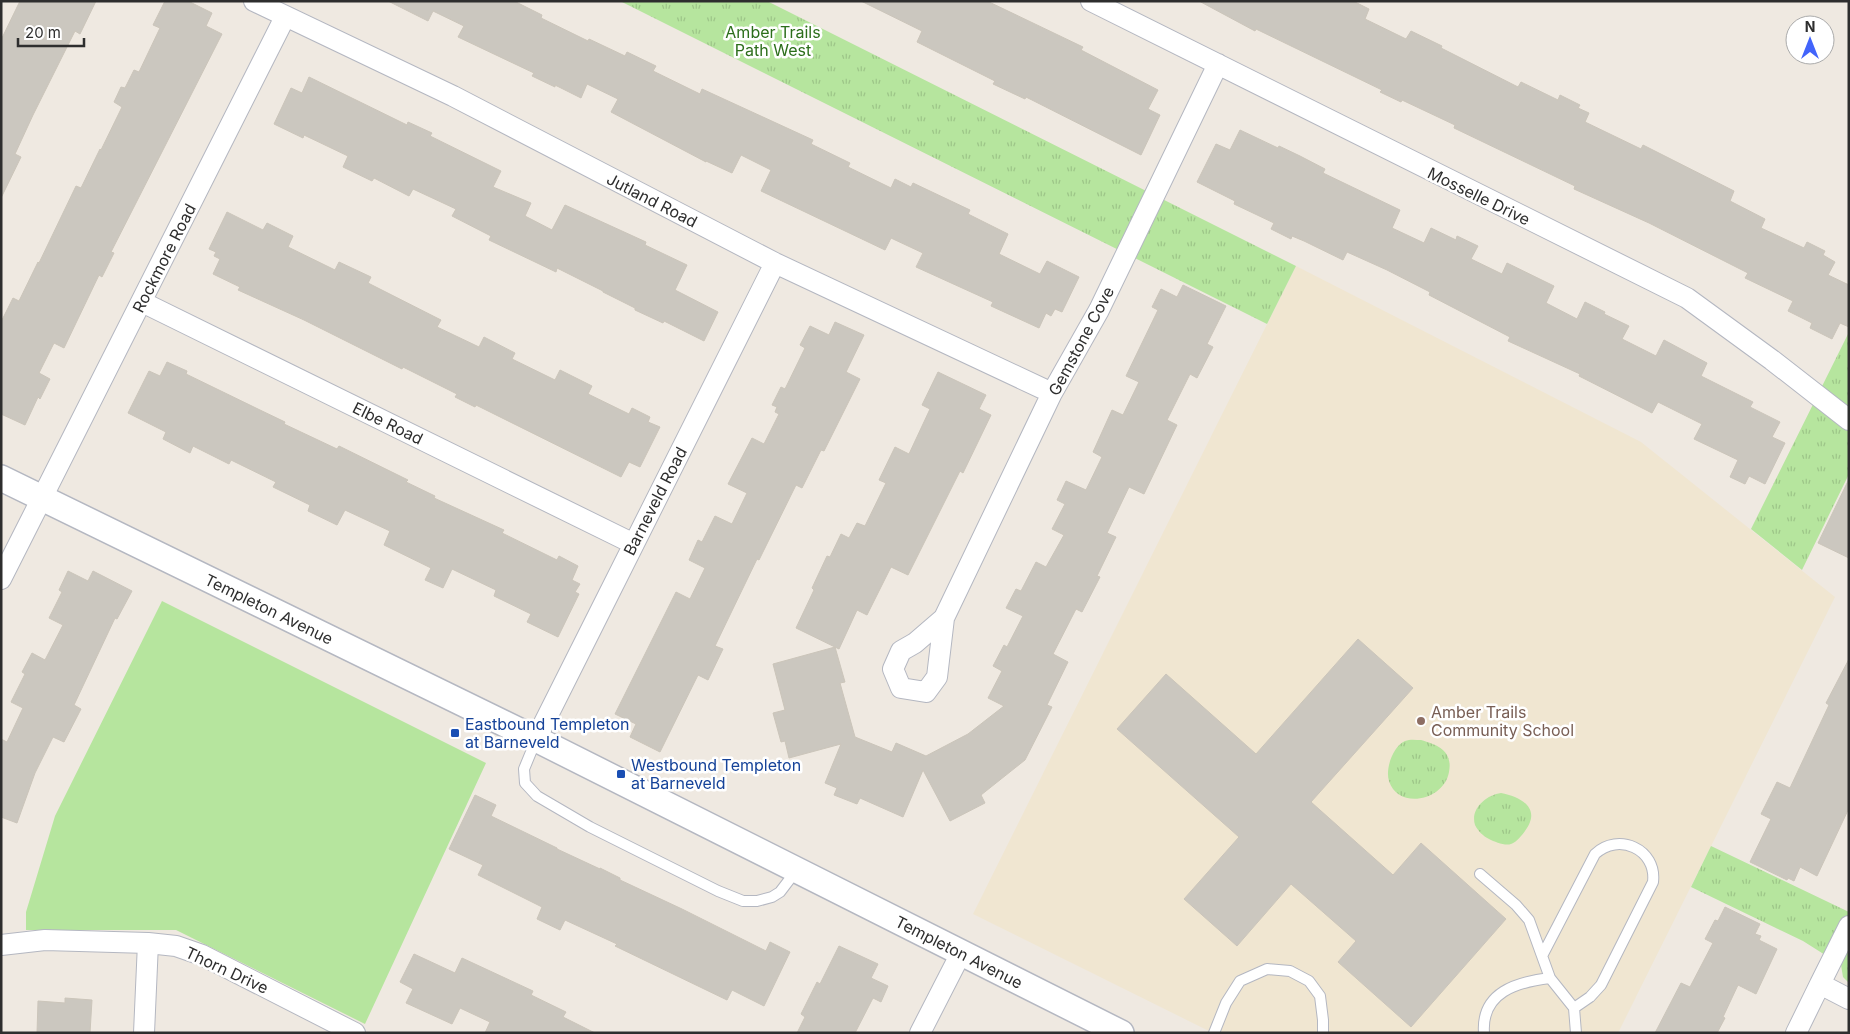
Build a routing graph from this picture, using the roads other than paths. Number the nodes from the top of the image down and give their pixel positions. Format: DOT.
graph roads {
  1 [pos="254,1"];
  2 [pos="1092,1"];
  3 [pos="285,17"];
  4 [pos="1218,64"];
  5 [pos="775,263"];
  6 [pos="142,302"];
  7 [pos="1052,393"];
  8 [pos="1849,420"];
  9 [pos="1,478"];
  10 [pos="42,498"];
  11 [pos="634,544"];
  12 [pos="1,579"];
  13 [pos="944,618"];
  14 [pos="536,739"];
  15 [pos="797,870"];
  16 [pos="1480,874"];
  17 [pos="1849,926"];
  18 [pos="148,943"];
  19 [pos="1,945"];
  20 [pos="961,952"];
  21 [pos="1542,956"];
  22 [pos="1550,978"];
  23 [pos="1820,984"];
  24 [pos="1849,999"];
  25 [pos="1574,1008"];
  26 [pos="144,1033"];
  27 [pos="354,1033"];
  28 [pos="920,1033"];
  29 [pos="1121,1033"];
  30 [pos="1214,1033"];
  31 [pos="1323,1033"];
  32 [pos="1484,1033"];
  33 [pos="1576,1033"];
  34 [pos="1796,1033"];
  1 -- 3 [label="street, Jutland Road"];
  2 -- 4 [label="street, Mosselle Drive"];
  3 -- 5 [label="street, Jutland Road"];
  3 -- 6 [label="street, Rockmore Road"];
  4 -- 7 [label="street, Gemstone Cove"];
  4 -- 8 [label="street, Mosselle Drive"];
  5 -- 7 [label="street, Jutland Road"];
  5 -- 11 [label="street, Barneveld Road"];
  6 -- 10 [label="street, Rockmore Road"];
  6 -- 11 [label="street, Elbe Road"];
  7 -- 13 [label="street, Gemstone Cove"];
  9 -- 10 [label="street, Templeton Avenue"];
  10 -- 12 [label="street, Rockmore Road"];
  10 -- 14 [label="street, Templeton Avenue"];
  11 -- 14 [label="street, Barneveld Road"];
  14 -- 15 [label="street, Templeton Avenue"];
  14 -- 15 [label="lane"];
  15 -- 20 [label="street, Templeton Avenue"];
  16 -- 21 [label="lane"];
  17 -- 23 [label="street"];
  18 -- 19 [label="street, Thorn Drive"];
  18 -- 26 [label="street"];
  18 -- 27 [label="street, Thorn Drive"];
  20 -- 28 [label="street"];
  20 -- 29 [label="street, Templeton Avenue"];
  21 -- 22 [label="lane"];
  21 -- 25 [label="lane"];
  22 -- 25 [label="lane"];
  22 -- 32 [label="lane"];
  23 -- 24 [label="street"];
  23 -- 34 [label="street"];
  25 -- 33 [label="lane"];
  30 -- 31 [label="lane"];
}
